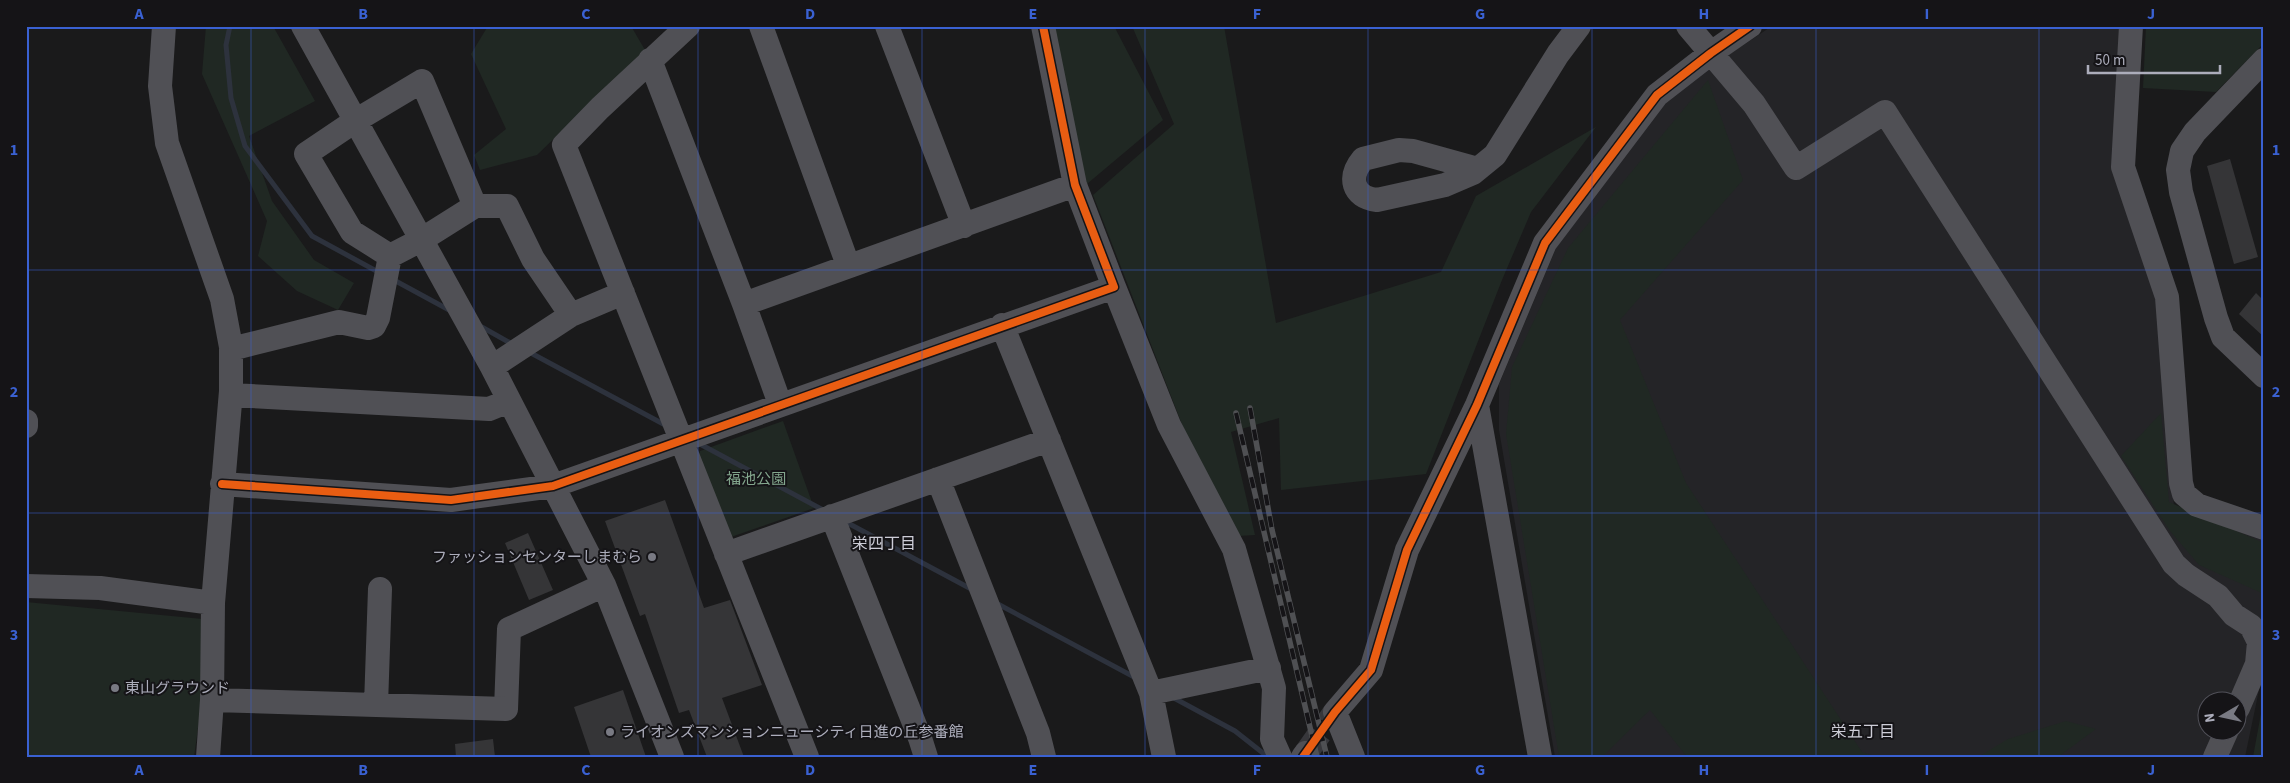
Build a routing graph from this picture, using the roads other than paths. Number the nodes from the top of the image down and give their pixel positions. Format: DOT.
graph roads {
  1 [pos="164,26"];
  2 [pos="303,26"];
  3 [pos="688,26"];
  4 [pos="761,26"];
  5 [pos="887,26"];
  6 [pos="1043,26"];
  7 [pos="1579,26"];
  8 [pos="1688,26"];
  9 [pos="1750,26"];
  10 [pos="2131,26"];
  11 [pos="1711,53"];
  12 [pos="650,60"];
  13 [pos="2264,60"];
  14 [pos="355,121"];
  15 [pos="1478,169"];
  16 [pos="1075,186"];
  17 [pos="475,206"];
  18 [pos="964,226"];
  19 [pos="421,240"];
  20 [pos="390,256"];
  21 [pos="848,265"];
  22 [pos="1114,287"];
  23 [pos="623,293"];
  24 [pos="744,304"];
  25 [pos="571,315"];
  26 [pos="1002,325"];
  27 [pos="231,349"];
  28 [pos="492,367"];
  29 [pos="2264,376"];
  30 [pos="231,395"];
  31 [pos="509,401"];
  32 [pos="780,404"];
  33 [pos="1477,405"];
  34 [pos="26,421"];
  35 [pos="26,426"];
  36 [pos="681,439"];
  37 [pos="1049,440"];
  38 [pos="938,479"];
  39 [pos="222,484"];
  40 [pos="553,486"];
  41 [pos="832,516"];
  42 [pos="2264,528"];
  43 [pos="726,554"];
  44 [pos="604,585"];
  45 [pos="26,586"];
  46 [pos="380,589"];
  47 [pos="214,603"];
  48 [pos="1268,668"];
  49 [pos="2246,690"];
  50 [pos="1151,694"];
  51 [pos="212,700"];
  52 [pos="376,705"];
  53 [pos="2223,740"];
  54 [pos="208,757"];
  55 [pos="672,757"];
  56 [pos="807,757"];
  57 [pos="926,757"];
  58 [pos="1044,757"];
  59 [pos="1164,757"];
  60 [pos="1280,757"];
  61 [pos="1353,757"];
  62 [pos="1540,757"];
  63 [pos="2215,757"];
  1 -- 27 [label="street"];
  2 -- 14 [label="street"];
  3 -- 12 [label="street"];
  4 -- 21 [label="street"];
  5 -- 18 [label="street"];
  6 -- 16 [label="street"];
  7 -- 15 [label="street"];
  8 -- 11 [label="street"];
  9 -- 11 [label="street"];
  10 -- 42 [label="street"];
  11 -- 33 [label="street"];
  11 -- 49 [label="street"];
  12 -- 23 [label="street"];
  12 -- 24 [label="street"];
  13 -- 29 [label="street"];
  14 -- 17 [label="street"];
  14 -- 19 [label="street"];
  14 -- 20 [label="street"];
  16 -- 18 [label="street"];
  16 -- 22 [label="street"];
  17 -- 19 [label="street"];
  17 -- 25 [label="street"];
  18 -- 21 [label="street"];
  19 -- 20 [label="street"];
  19 -- 28 [label="street"];
  20 -- 27 [label="street"];
  21 -- 24 [label="street"];
  22 -- 26 [label="street"];
  22 -- 48 [label="street"];
  23 -- 25 [label="street"];
  23 -- 36 [label="street"];
  24 -- 32 [label="street"];
  25 -- 28 [label="street"];
  26 -- 32 [label="street"];
  26 -- 37 [label="street"];
  27 -- 30 [label="street"];
  28 -- 31 [label="street"];
  30 -- 31 [label="street"];
  30 -- 39 [label="street"];
  31 -- 40 [label="street"];
  32 -- 36 [label="street"];
  33 -- 61 [label="street"];
  33 -- 62 [label="street"];
  34 -- 35 [label="street"];
  36 -- 40 [label="street"];
  36 -- 43 [label="street"];
  37 -- 38 [label="street"];
  37 -- 50 [label="street"];
  38 -- 41 [label="street"];
  38 -- 58 [label="street"];
  39 -- 40 [label="street"];
  39 -- 47 [label="street"];
  40 -- 44 [label="street"];
  41 -- 43 [label="street"];
  41 -- 57 [label="street"];
  43 -- 56 [label="street"];
  44 -- 52 [label="street"];
  44 -- 55 [label="street"];
  45 -- 47 [label="street"];
  46 -- 52 [label="street"];
  47 -- 51 [label="street"];
  48 -- 50 [label="street"];
  48 -- 60 [label="street"];
  50 -- 59 [label="street"];
  51 -- 52 [label="street"];
  51 -- 54 [label="street"];
  53 -- 63 [label="street"];
}
